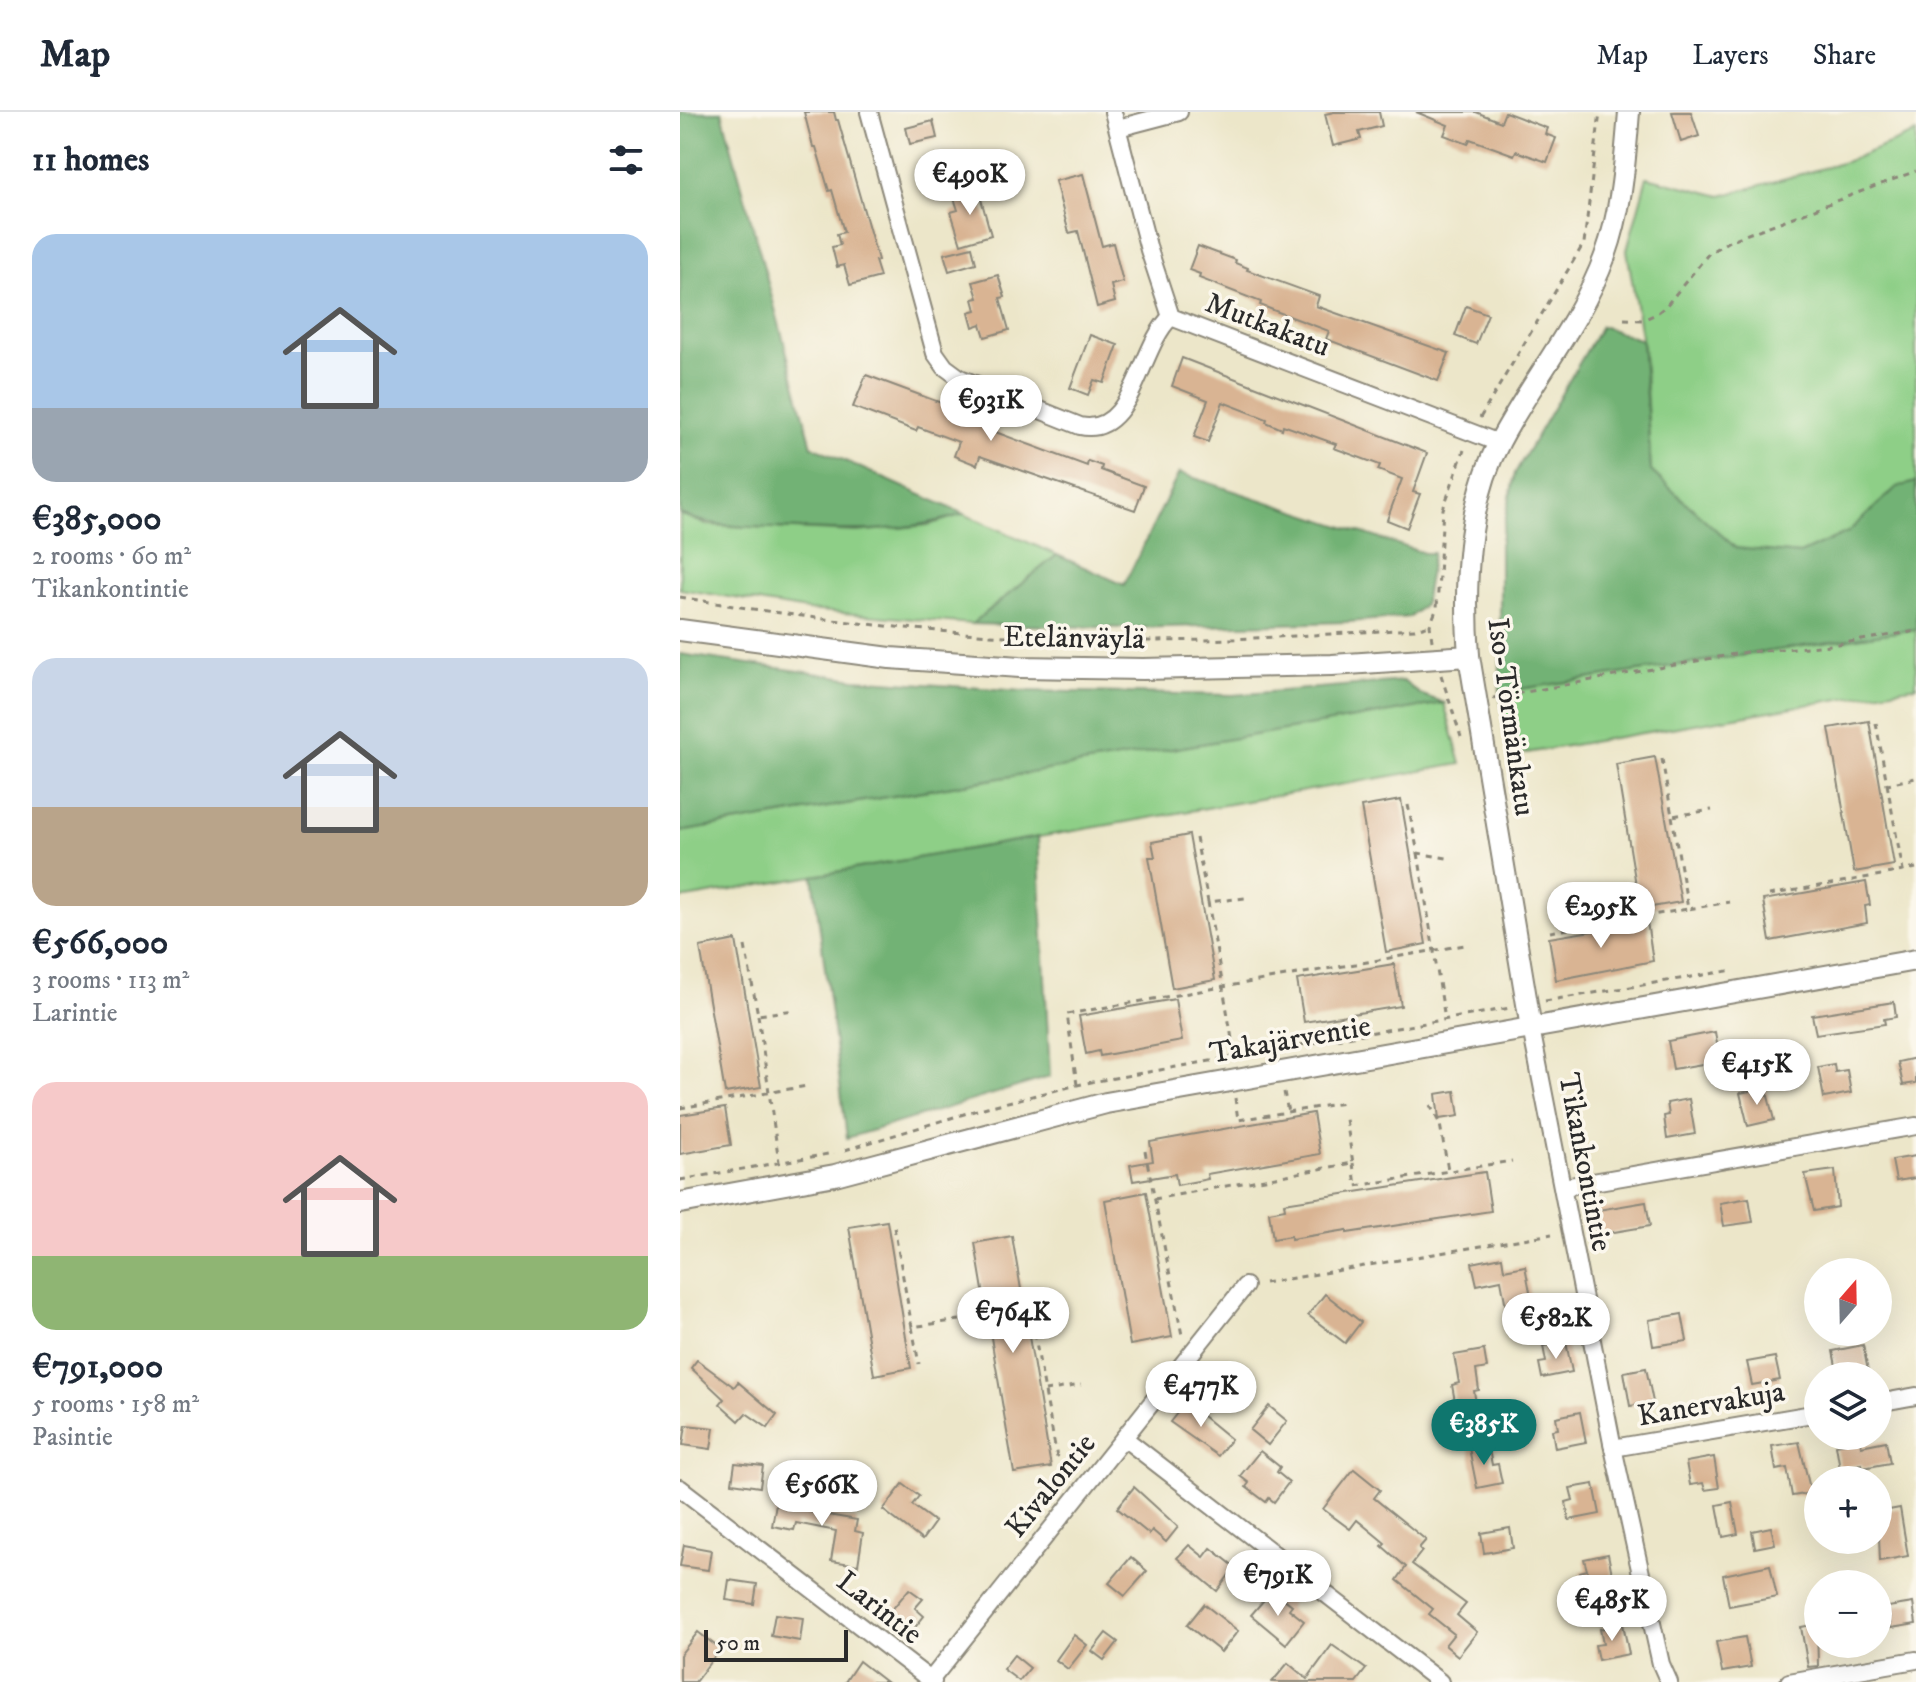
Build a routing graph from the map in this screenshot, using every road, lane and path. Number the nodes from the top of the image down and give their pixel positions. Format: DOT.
graph roads {
  1 [pos="869,112"];
  2 [pos="1179,112"];
  3 [pos="1600,112"];
  4 [pos="1629,112"];
  5 [pos="1115,120"];
  6 [pos="1916,171"];
  7 [pos="1171,317"];
  8 [pos="1624,319"];
  9 [pos="1471,433"];
  10 [pos="1499,443"];
  11 [pos="680,597"];
  12 [pos="1430,625"];
  13 [pos="680,630"];
  14 [pos="1916,631"];
  15 [pos="1435,656"];
  16 [pos="1469,656"];
  17 [pos="1477,702"];
  18 [pos="1876,723"];
  19 [pos="1464,747"];
  20 [pos="1662,759"];
  21 [pos="1916,778"];
  22 [pos="1887,784"];
  23 [pos="1408,805"];
  24 [pos="1712,810"];
  25 [pos="1672,816"];
  26 [pos="1196,838"];
  27 [pos="1418,853"];
  28 [pos="1452,859"];
  29 [pos="1916,868"];
  30 [pos="1903,871"];
  31 [pos="1769,895"];
  32 [pos="1245,898"];
  33 [pos="1208,902"];
  34 [pos="1729,902"];
  35 [pos="1688,909"];
  36 [pos="1550,932"];
  37 [pos="1465,945"];
  38 [pos="745,946"];
  39 [pos="1434,951"];
  40 [pos="1916,960"];
  41 [pos="1223,987"];
  42 [pos="1509,1009"];
  43 [pos="794,1010"];
  44 [pos="758,1015"];
  45 [pos="1445,1020"];
  46 [pos="1522,1030"];
  47 [pos="1235,1057"];
  48 [pos="1232,1079"];
  49 [pos="1077,1085"];
  50 [pos="807,1086"];
  51 [pos="769,1093"];
  52 [pos="1343,1103"];
  53 [pos="1430,1105"];
  54 [pos="680,1108"];
  55 [pos="1346,1119"];
  56 [pos="1916,1126"];
  57 [pos="1145,1151"];
  58 [pos="1512,1161"];
  59 [pos="780,1163"];
  60 [pos="1353,1163"];
  61 [pos="1448,1172"];
  62 [pos="1564,1187"];
  63 [pos="1154,1199"];
  64 [pos="680,1203"];
  65 [pos="894,1227"];
  66 [pos="1572,1231"];
  67 [pos="1245,1286"];
  68 [pos="1067,1304"];
  69 [pos="1030,1310"];
  70 [pos="912,1327"];
  71 [pos="1186,1359"];
  72 [pos="919,1364"];
  73 [pos="1081,1385"];
  74 [pos="1045,1391"];
  75 [pos="1916,1396"];
  76 [pos="1892,1400"];
  77 [pos="1804,1415"];
  78 [pos="1124,1438"];
  79 [pos="1613,1448"];
  80 [pos="1058,1463"];
  81 [pos="680,1488"];
  82 [pos="1916,1660"];
  83 [pos="931,1681"];
  84 [pos="1440,1682"];
  85 [pos="1669,1682"];
  86 [pos="1789,1682"];
  1 -- 7 [label="street"];
  2 -- 5 [label="street"];
  3 -- 9 [label="path"];
  4 -- 10 [label="street, Iso-Törmänkatu"];
  5 -- 7 [label="street, Mutkakatu"];
  6 -- 8 [label="path"];
  7 -- 9 [label="street, Mutkakatu"];
  9 -- 10 [label="street, Mutkakatu"];
  9 -- 12 [label="path"];
  10 -- 16 [label="street, Iso-Törmänkatu"];
  11 -- 12 [label="path"];
  12 -- 15 [label="path"];
  13 -- 15 [label="street, Etelänväylä"];
  14 -- 17 [label="path"];
  15 -- 16 [label="street, Etelänväylä"];
  15 -- 19 [label="path"];
  16 -- 17 [label="street, Iso-Törmänkatu"];
  17 -- 46 [label="street, Iso-Törmänkatu"];
  18 -- 22 [label="path"];
  20 -- 25 [label="path"];
  21 -- 22 [label="path"];
  22 -- 30 [label="path"];
  23 -- 27 [label="path"];
  24 -- 25 [label="path"];
  25 -- 35 [label="path"];
  26 -- 33 [label="path"];
  27 -- 28 [label="path"];
  27 -- 39 [label="path"];
  29 -- 30 [label="path"];
  30 -- 31 [label="path"];
  32 -- 33 [label="path"];
  33 -- 41 [label="path"];
  34 -- 35 [label="path"];
  35 -- 36 [label="path"];
  37 -- 39 [label="path"];
  38 -- 44 [label="path"];
  39 -- 41 [label="path"];
  39 -- 45 [label="path"];
  40 -- 46 [label="street, Takajärventie"];
  41 -- 47 [label="path"];
  41 -- 49 [label="path"];
  42 -- 46 [label="path"];
  43 -- 44 [label="path"];
  44 -- 51 [label="path"];
  46 -- 48 [label="street, Takajärventie"];
  46 -- 62 [label="street, Tikankontintie"];
  48 -- 52 [label="path"];
  48 -- 64 [label="street, Takajärventie"];
  50 -- 51 [label="path"];
  51 -- 54 [label="path"];
  51 -- 59 [label="path"];
  53 -- 61 [label="path"];
  55 -- 60 [label="path"];
  56 -- 62 [label="street"];
  57 -- 63 [label="path"];
  58 -- 61 [label="path"];
  60 -- 61 [label="path"];
  60 -- 63 [label="path"];
  62 -- 66 [label="street, Tikankontintie"];
  63 -- 71 [label="path"];
  65 -- 70 [label="path"];
  66 -- 67 [label="path"];
  66 -- 79 [label="street, Tikankontintie"];
  67 -- 71 [label="street, Kivalontie"];
  68 -- 69 [label="path"];
  69 -- 70 [label="path"];
  69 -- 74 [label="path"];
  70 -- 72 [label="path"];
  71 -- 78 [label="street, Kivalontie"];
  73 -- 74 [label="path"];
  74 -- 80 [label="path"];
  75 -- 76 [label="street"];
  77 -- 79 [label="street, Kanervakuja"];
  78 -- 83 [label="street, Kivalontie"];
  78 -- 84 [label="street"];
  79 -- 85 [label="street, Tikankontintie"];
  81 -- 83 [label="street, Larintie"];
  82 -- 86 [label="street"];
}
